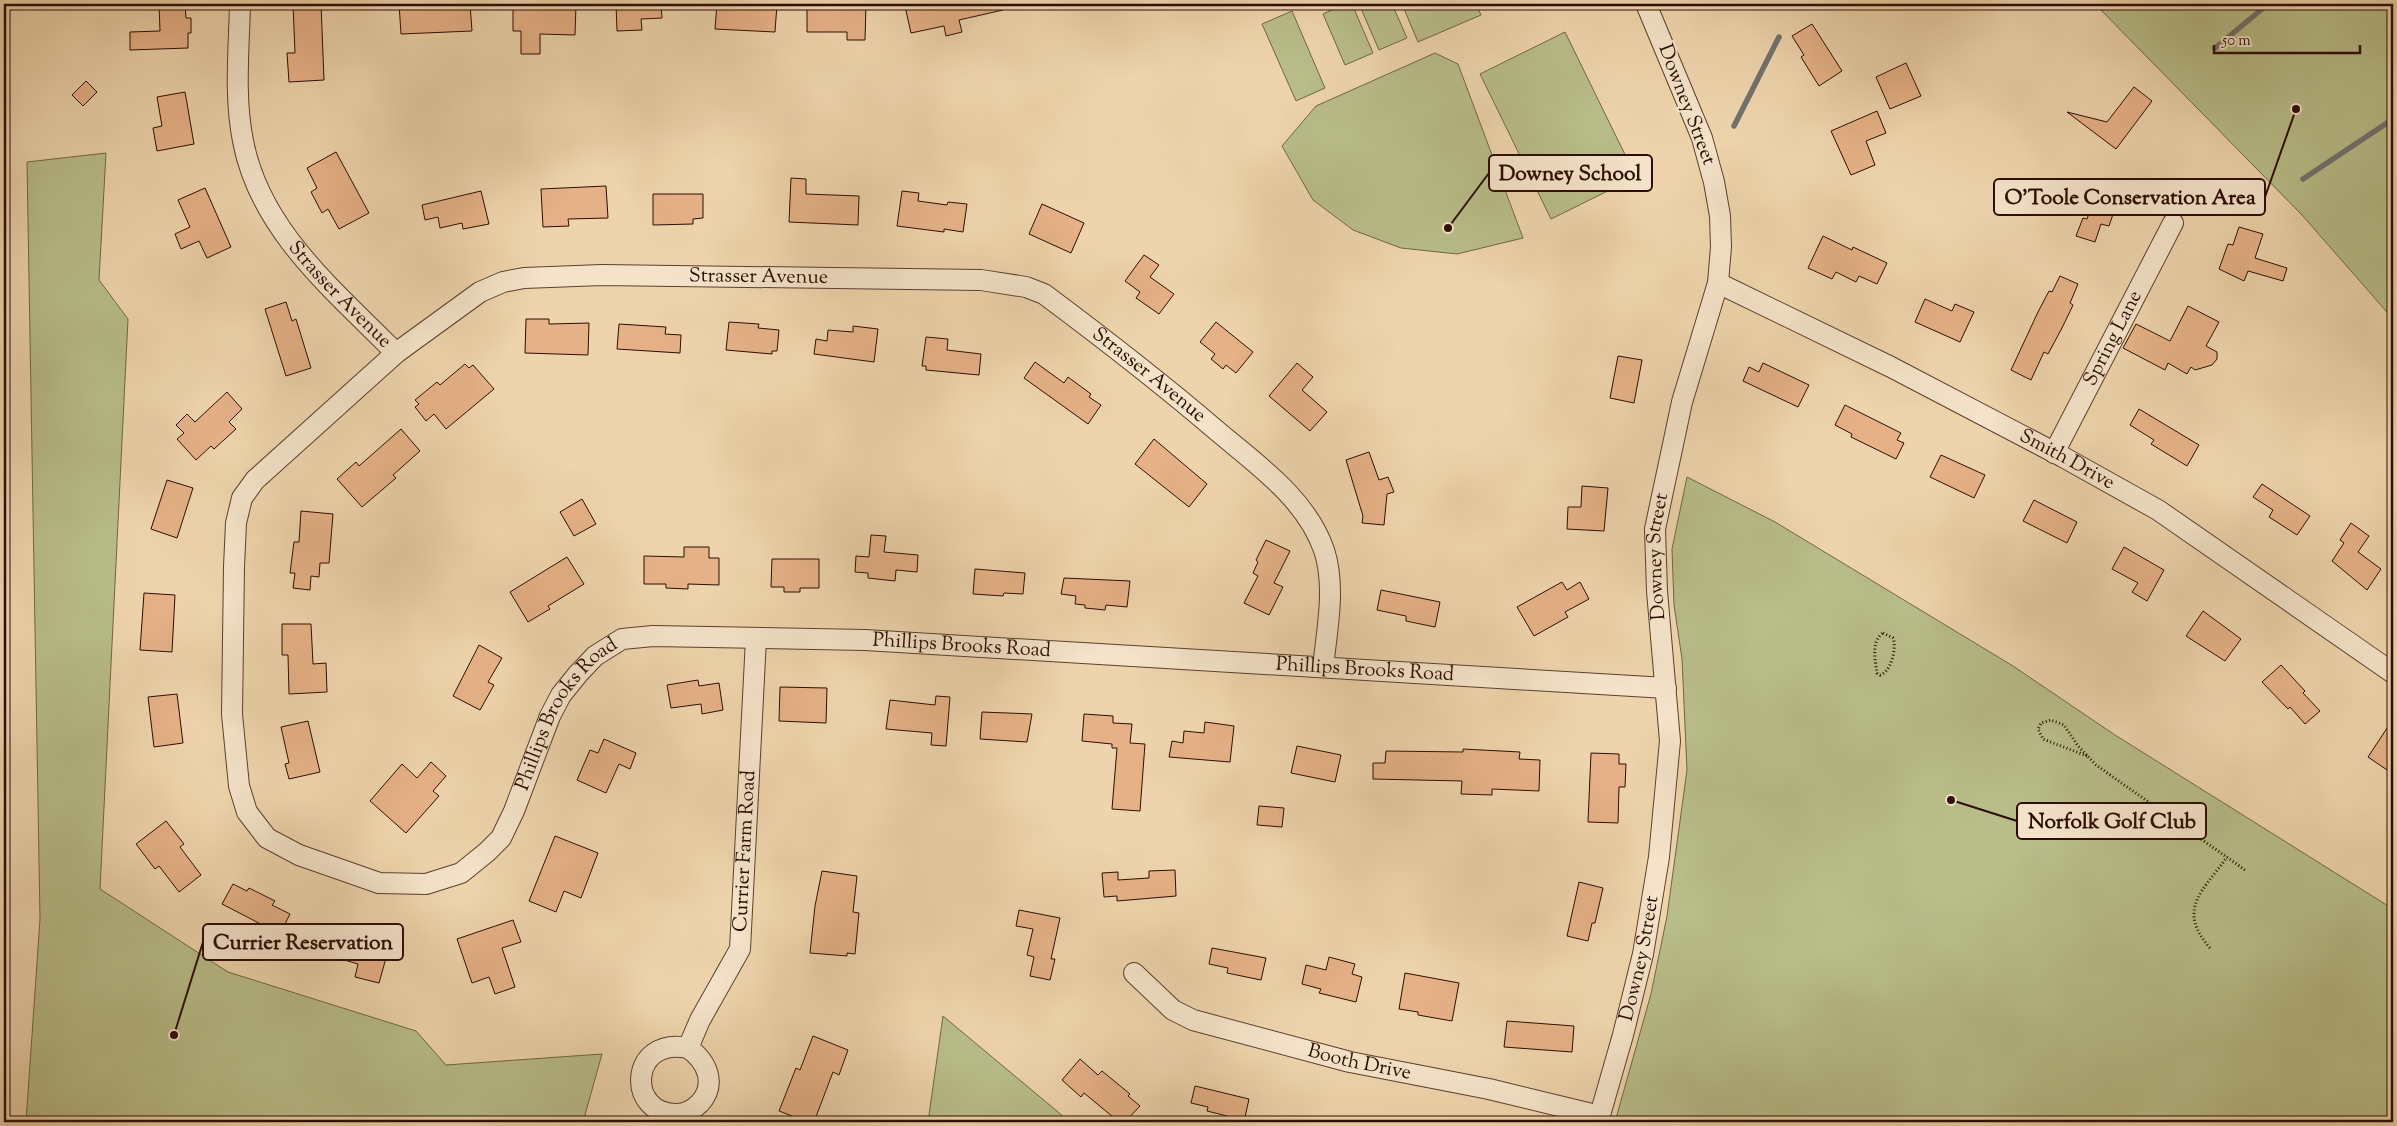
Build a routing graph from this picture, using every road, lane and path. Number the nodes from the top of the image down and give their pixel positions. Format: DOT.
graph roads {
  1 [pos="240,4"];
  2 [pos="1646,4"];
  3 [pos="2173,224"];
  4 [pos="1718,284"];
  5 [pos="396,353"];
  6 [pos="2054,452"];
  7 [pos="756,639"];
  8 [pos="1323,667"];
  9 [pos="1886,671"];
  10 [pos="2393,673"];
  11 [pos="1666,688"];
  12 [pos="2087,756"];
  13 [pos="2227,857"];
  14 [pos="2245,870"];
  15 [pos="2210,948"];
  16 [pos="1134,973"];
  17 [pos="688,1048"];
  18 [pos="1599,1119"];
  1 -- 5 [label="street, Strasser Avenue"];
  2 -- 4 [label="street, Downey Street"];
  3 -- 6 [label="street, Spring Lane"];
  4 -- 6 [label="street, Smith Drive"];
  4 -- 11 [label="street, Downey Street"];
  5 -- 7 [label="street, Phillips Brooks Road"];
  5 -- 8 [label="street, Strasser Avenue"];
  6 -- 10 [label="street, Smith Drive"];
  7 -- 8 [label="street, Phillips Brooks Road"];
  7 -- 17 [label="street, Currier Farm Road"];
  8 -- 11 [label="street, Phillips Brooks Road"];
  9 -- 9 [label="path"];
  11 -- 18 [label="street, Downey Street"];
  12 -- 12 [label="path"];
  12 -- 13 [label="path"];
  13 -- 14 [label="path"];
  13 -- 15 [label="path"];
  16 -- 18 [label="street, Booth Drive"];
}
